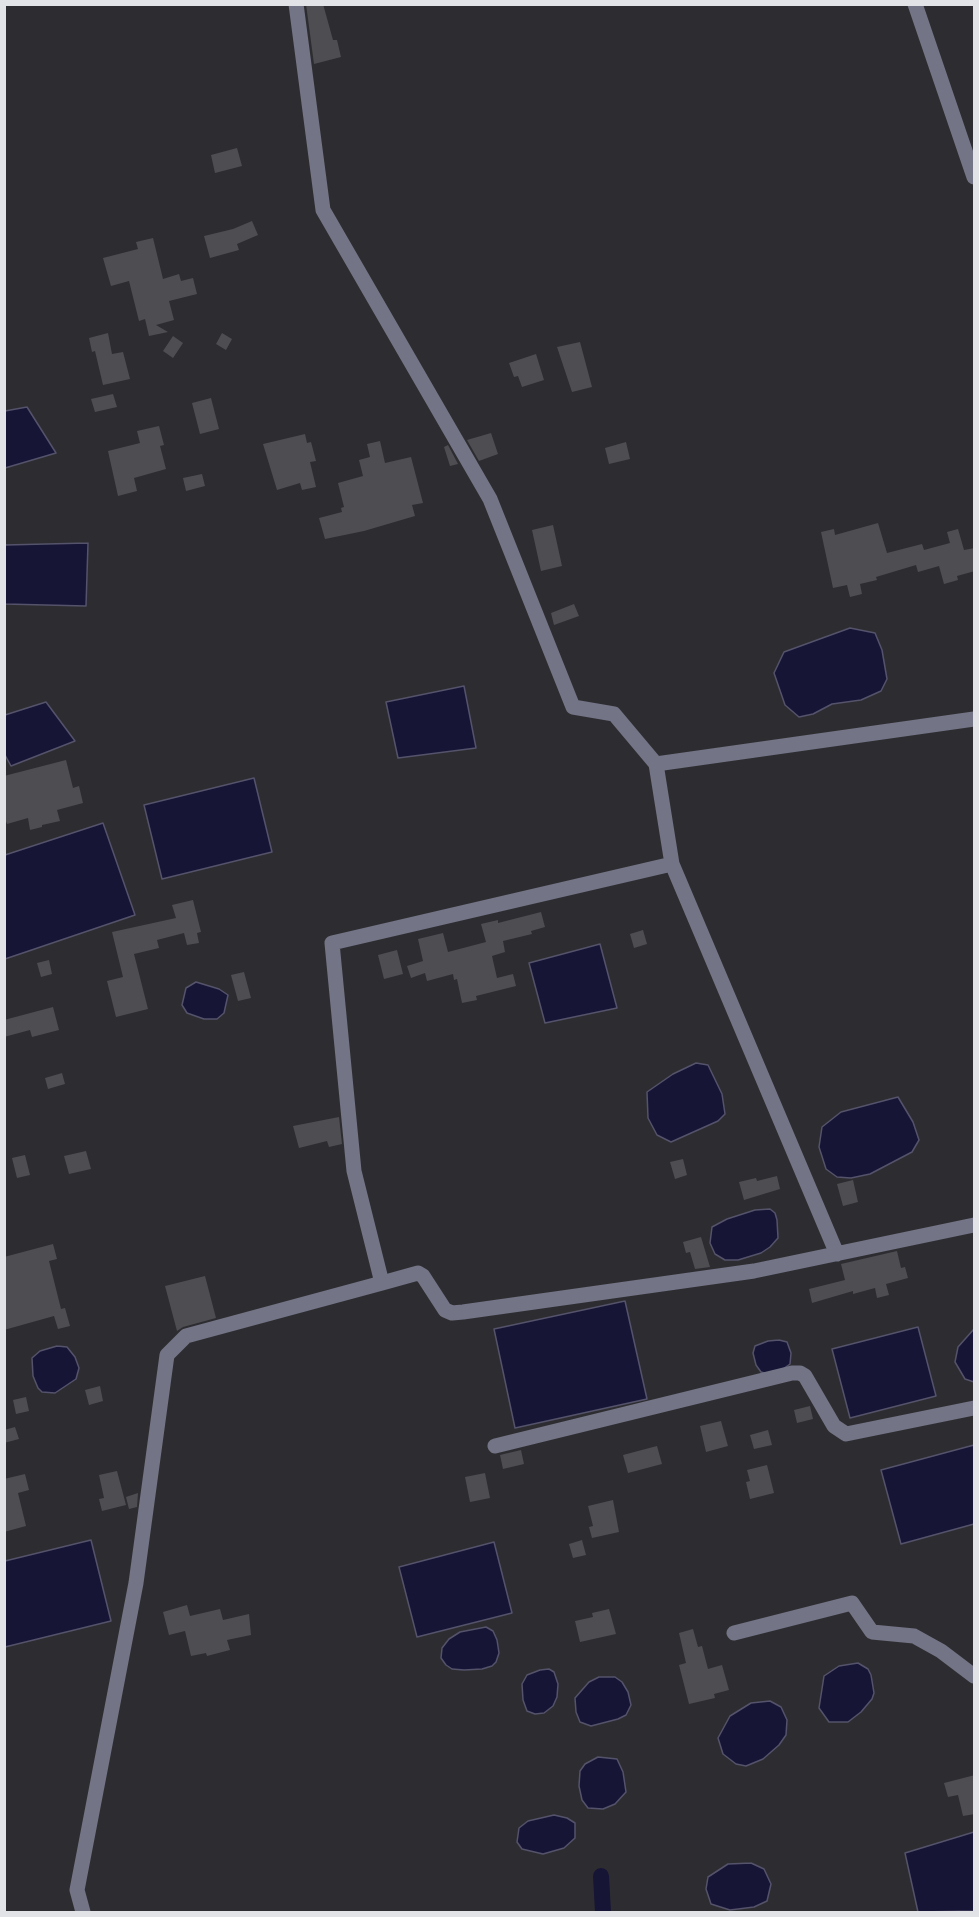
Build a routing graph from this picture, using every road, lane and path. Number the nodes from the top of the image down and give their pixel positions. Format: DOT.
graph roads {
  1 [pos="296,4"];
  2 [pos="915,4"];
  3 [pos="975,177"];
  4 [pos="975,719"];
  5 [pos="656,764"];
  6 [pos="672,864"];
  7 [pos="975,1225"];
  8 [pos="837,1254"];
  9 [pos="382,1283"];
  10 [pos="975,1407"];
  11 [pos="495,1446"];
  12 [pos="734,1633"];
  13 [pos="975,1676"];
  14 [pos="83,1912"];
  1 -- 5 [label="street"];
  2 -- 3 [label="street"];
  4 -- 5 [label="street"];
  5 -- 6 [label="street"];
  6 -- 8 [label="street"];
  6 -- 9 [label="street"];
  7 -- 8 [label="street"];
  8 -- 9 [label="street"];
  9 -- 14 [label="street"];
  10 -- 11 [label="street"];
  12 -- 13 [label="street"];
}
